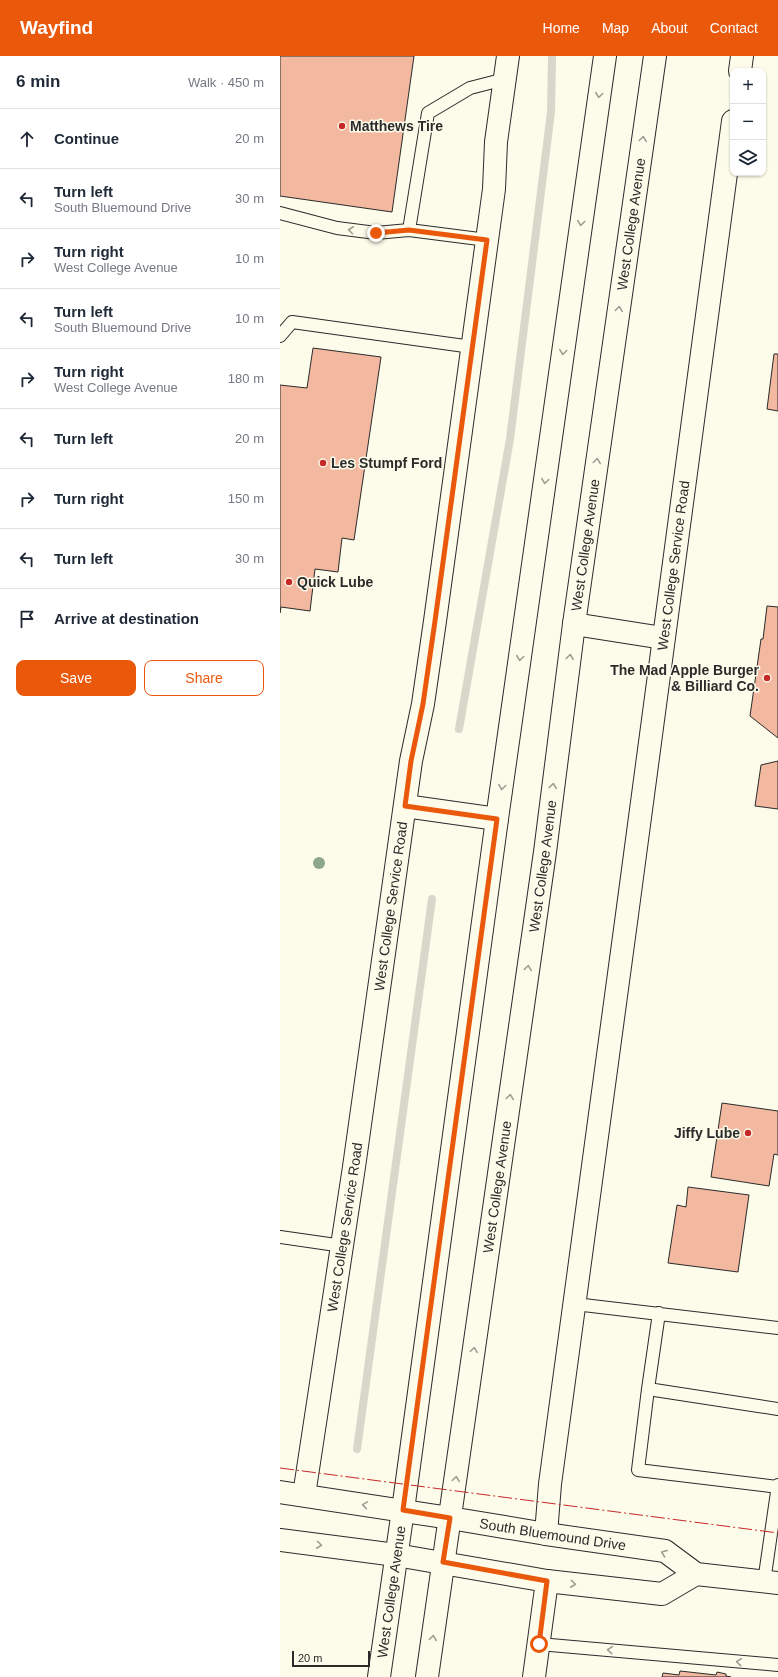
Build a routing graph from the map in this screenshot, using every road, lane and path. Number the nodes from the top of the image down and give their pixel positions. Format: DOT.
graph roads {
  1 [pos="508,56"];
  2 [pos="604,56"];
  3 [pos="655,56"];
  4 [pos="742,56"];
  5 [pos="740,68"];
  6 [pos="505,79"];
  7 [pos="730,140"];
  8 [pos="280,213"];
  9 [pos="409,230"];
  10 [pos="487,240"];
  11 [pos="280,336"];
  12 [pos="472,347"];
  13 [pos="574,624"];
  14 [pos="663,638"];
  15 [pos="405,806"];
  16 [pos="497,819"];
  17 [pos="280,1237"];
  18 [pos="343,1246"];
  19 [pos="575,1304"];
  20 [pos="659,1313"];
  21 [pos="778,1328"];
  22 [pos="648,1389"];
  23 [pos="778,1409"];
  24 [pos="778,1486"];
  25 [pos="280,1492"];
  26 [pos="304,1495"];
  27 [pos="403,1510"];
  28 [pos="450,1518"];
  29 [pos="546,1534"];
  30 [pos="280,1540"];
  31 [pos="396,1555"];
  32 [pos="443,1562"];
  33 [pos="696,1574"];
  34 [pos="547,1581"];
  35 [pos="771,1582"];
  36 [pos="539,1644"];
  37 [pos="778,1665"];
  38 [pos="379,1677"];
  39 [pos="427,1677"];
  40 [pos="534,1677"];
  1 -- 6 [label="main road, West College Service Road"];
  2 -- 16 [label="main road, West College Avenue, one-way"];
  13 -- 3 [label="main road, West College Avenue, one-way"];
  4 -- 5 [label="main road"];
  6 -- 9 [label="lane"];
  6 -- 10 [label="main road, West College Service Road"];
  7 -- 14 [label="main road, West College Service Road"];
  9 -- 8 [label="lane, one-way"];
  9 -- 10 [label="lane"];
  10 -- 12 [label="main road, West College Service Road"];
  11 -- 12 [label="lane"];
  12 -- 15 [label="main road, West College Service Road"];
  13 -- 14 [label="main road"];
  28 -- 13 [label="main road, West College Avenue, one-way"];
  14 -- 19 [label="main road, West College Service Road"];
  15 -- 16 [label="main road"];
  15 -- 18 [label="main road, West College Service Road"];
  16 -- 27 [label="main road, West College Avenue"];
  17 -- 18 [label="lane"];
  18 -- 26 [label="main road, West College Service Road"];
  19 -- 20 [label="lane"];
  19 -- 29 [label="main road, West College Service Road"];
  20 -- 21 [label="lane"];
  20 -- 22 [label="lane"];
  22 -- 23 [label="lane"];
  22 -- 24 [label="lane"];
  24 -- 35 [label="lane"];
  25 -- 26 [label="main road, South Bluemound Drive"];
  27 -- 26 [label="main road, South Bluemound Drive, one-way"];
  27 -- 28 [label="main road, South Bluemound Drive"];
  27 -- 31 [label="main road, West College Avenue"];
  28 -- 29 [label="main road, South Bluemound Drive"];
  28 -- 32 [label="main road, West College Avenue"];
  33 -- 29 [label="main road, South Bluemound Drive, one-way"];
  30 -- 31 [label="main road, one-way"];
  31 -- 32 [label="main road"];
  31 -- 38 [label="main road, West College Avenue"];
  32 -- 34 [label="main road"];
  39 -- 32 [label="main road, West College Avenue, one-way"];
  34 -- 33 [label="main road, one-way"];
  33 -- 35 [label="main road, South Bluemound Drive"];
  34 -- 36 [label="main road"];
  37 -- 36 [label="lane, one-way"];
  36 -- 40 [label="main road"];
}
